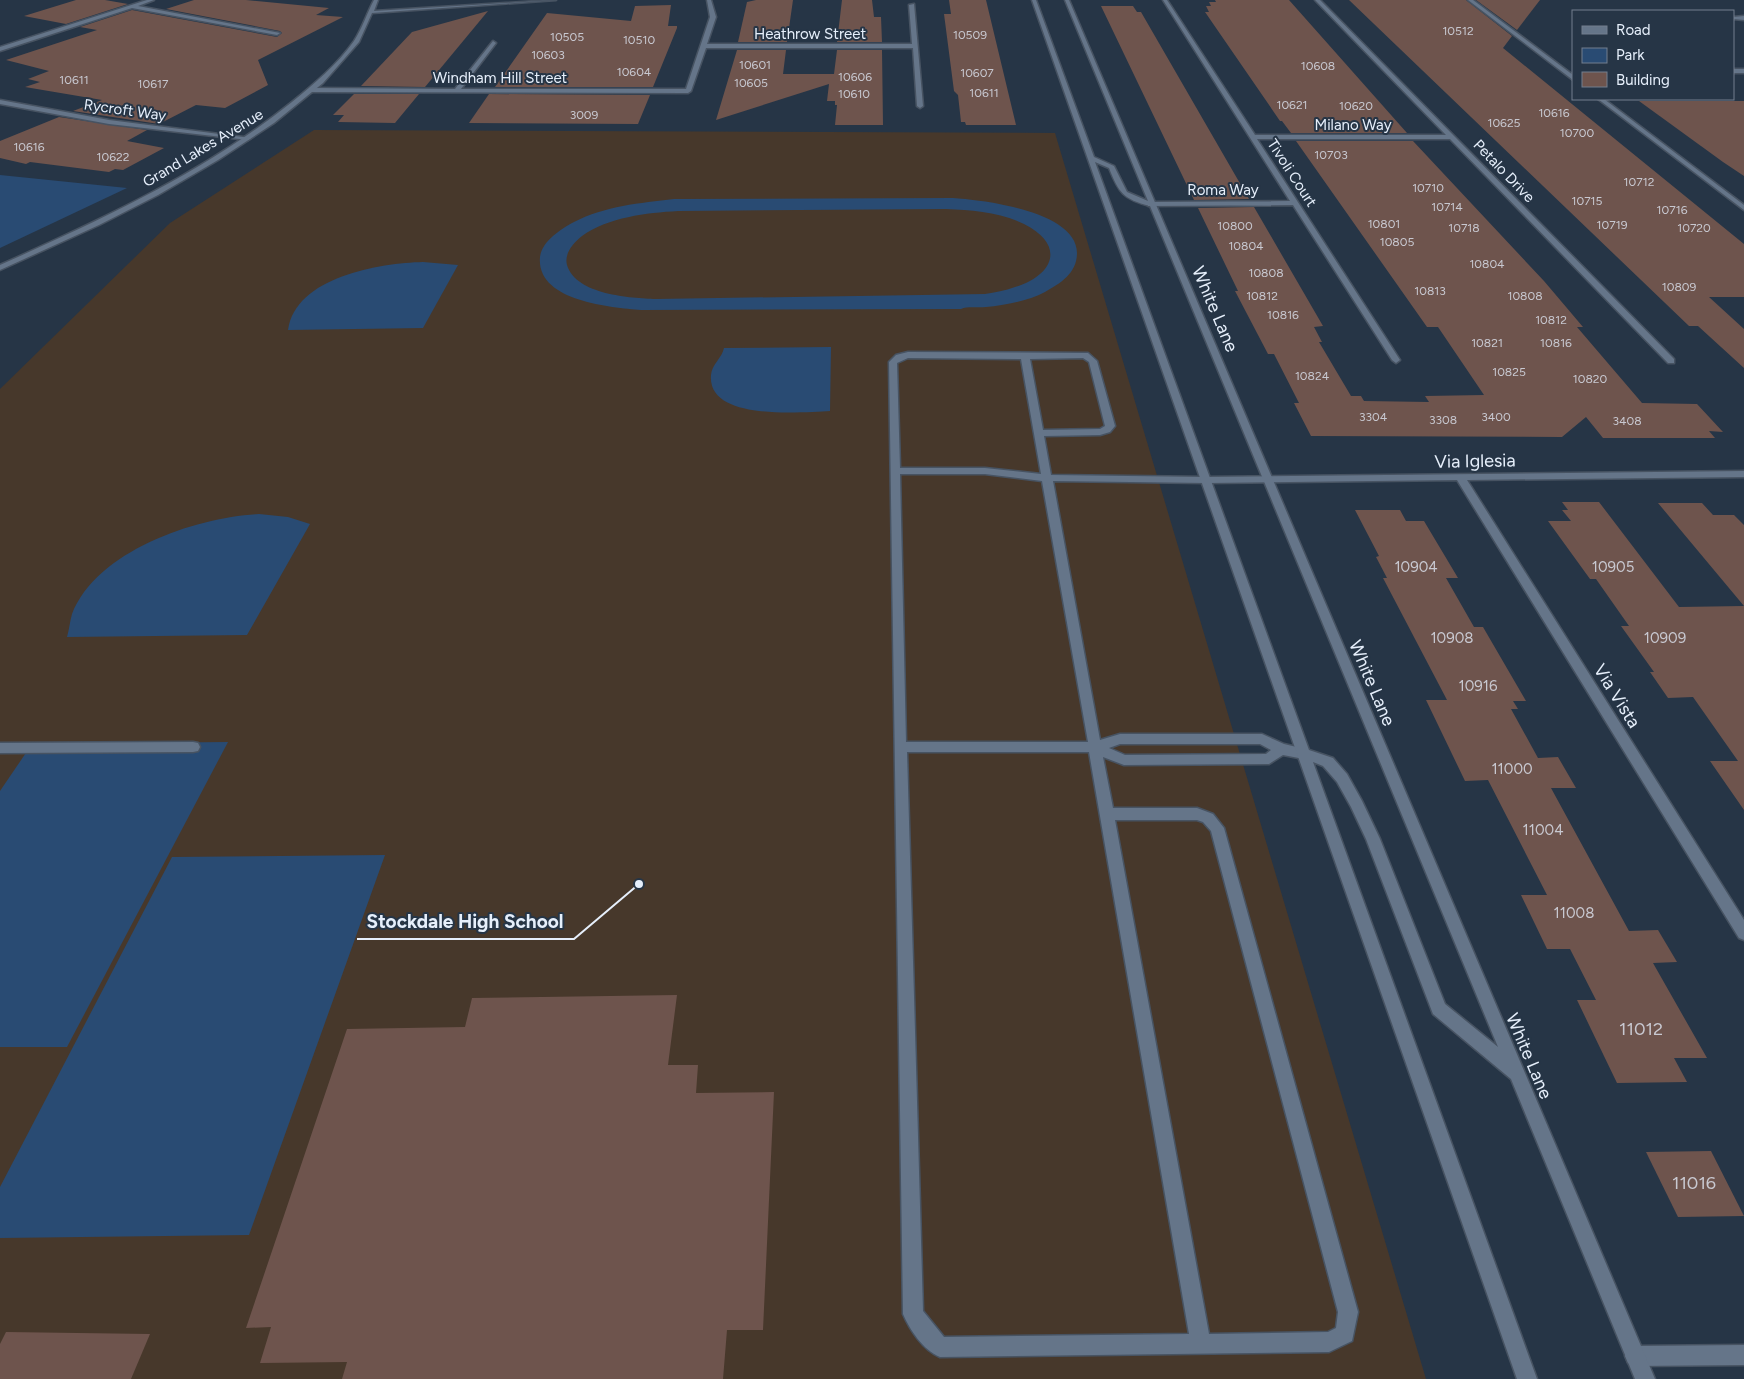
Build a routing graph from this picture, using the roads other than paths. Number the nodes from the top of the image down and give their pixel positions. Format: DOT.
graph roads {
  1 [pos="152,0"];
  2 [pos="376,0"];
  3 [pos="554,0"];
  4 [pos="709,0"];
  5 [pos="1034,0"];
  6 [pos="1067,0"];
  7 [pos="1165,0"];
  8 [pos="1317,0"];
  9 [pos="1470,0"];
  10 [pos="912,6"];
  11 [pos="130,7"];
  12 [pos="374,12"];
  13 [pos="277,33"];
  14 [pos="493,43"];
  15 [pos="704,46"];
  16 [pos="915,46"];
  17 [pos="0,49"];
  18 [pos="1572,77"];
  19 [pos="312,90"];
  20 [pos="457,90"];
  21 [pos="1601,100"];
  22 [pos="0,102"];
  23 [pos="920,106"];
  24 [pos="1253,137"];
  25 [pos="1452,137"];
  26 [pos="248,138"];
  27 [pos="1093,159"];
  28 [pos="1296,203"];
  29 [pos="1152,204"];
  30 [pos="1744,208"];
  31 [pos="0,268"];
  32 [pos="1025,356"];
  33 [pos="1396,360"];
  34 [pos="1671,361"];
  35 [pos="1039,433"];
  36 [pos="895,471"];
  37 [pos="1744,474"];
  38 [pos="1460,477"];
  39 [pos="1047,478"];
  40 [pos="1207,480"];
  41 [pos="1268,480"];
  42 [pos="193,747"];
  43 [pos="900,747"];
  44 [pos="1095,747"];
  45 [pos="0,748"];
  46 [pos="1281,749"];
  47 [pos="1304,754"];
  48 [pos="1107,814"];
  49 [pos="1744,933"];
  50 [pos="1518,1075"];
  51 [pos="1201,1344"];
  52 [pos="1744,1355"];
  53 [pos="1635,1356"];
  54 [pos="1527,1379"];
  55 [pos="1645,1379"];
  1 -- 11 [label="street"];
  2 -- 12 [label="street, Grand Lakes Avenue"];
  3 -- 12 [label="street"];
  4 -- 15 [label="street"];
  5 -- 27 [label="street"];
  6 -- 29 [label="street, White Lane"];
  7 -- 24 [label="street, Tivoli Court"];
  8 -- 25 [label="street, Petalo Drive"];
  9 -- 18 [label="street"];
  10 -- 16 [label="street"];
  11 -- 13 [label="street"];
  11 -- 17 [label="street"];
  12 -- 19 [label="street, Grand Lakes Avenue"];
  14 -- 20 [label="street"];
  15 -- 16 [label="street, Heathrow Street"];
  15 -- 20 [label="street, Windham Hill Street"];
  16 -- 23 [label="street"];
  19 -- 20 [label="street, Windham Hill Street"];
  19 -- 26 [label="street, Grand Lakes Avenue"];
  21 -- 30 [label="street"];
  22 -- 26 [label="street, Rycroft Way"];
  24 -- 25 [label="street, Milano Way"];
  24 -- 28 [label="street, Tivoli Court"];
  25 -- 34 [label="street, Petalo Drive"];
  26 -- 31 [label="street, Grand Lakes Avenue"];
  27 -- 29 [label="street, Roma Way"];
  27 -- 40 [label="street"];
  28 -- 29 [label="street, Roma Way"];
  28 -- 33 [label="street, Tivoli Court"];
  29 -- 41 [label="street, White Lane"];
  32 -- 35 [label="street"];
  32 -- 35 [label="street"];
  32 -- 36 [label="street"];
  35 -- 39 [label="street"];
  36 -- 39 [label="street, Via Iglesia"];
  36 -- 43 [label="street"];
  37 -- 38 [label="street, Via Iglesia"];
  38 -- 41 [label="street, Via Iglesia"];
  38 -- 49 [label="street, Via Vista"];
  39 -- 40 [label="street, Via Iglesia"];
  39 -- 44 [label="street"];
  40 -- 41 [label="street, Via Iglesia"];
  40 -- 47 [label="street"];
  41 -- 50 [label="street, White Lane"];
  42 -- 45 [label="street"];
  43 -- 44 [label="street"];
  43 -- 51 [label="street"];
  44 -- 46 [label="street"];
  44 -- 46 [label="street"];
  44 -- 48 [label="street"];
  46 -- 47 [label="street"];
  47 -- 50 [label="street"];
  47 -- 54 [label="street"];
  48 -- 51 [label="street"];
  48 -- 51 [label="street"];
  50 -- 53 [label="street, White Lane"];
  52 -- 53 [label="street"];
  53 -- 55 [label="street, White Lane"];
}
